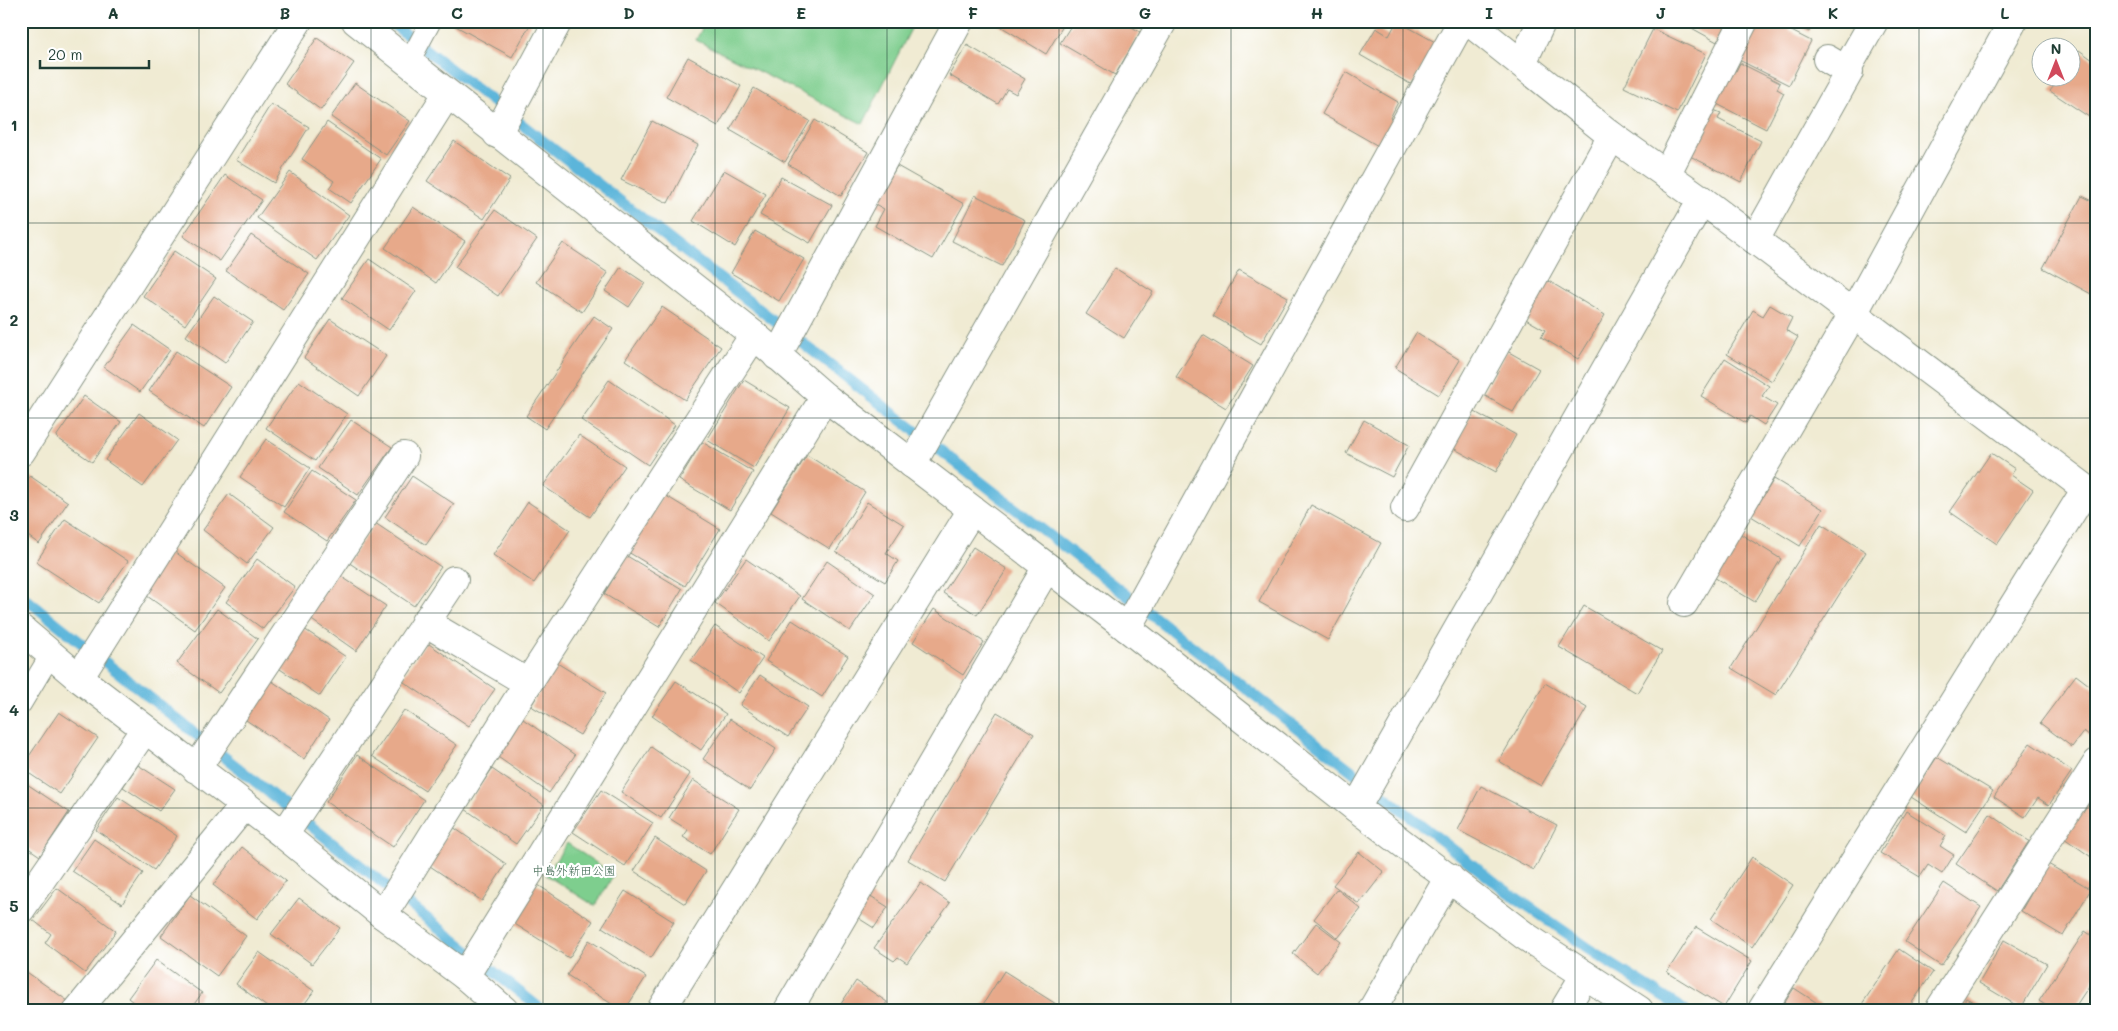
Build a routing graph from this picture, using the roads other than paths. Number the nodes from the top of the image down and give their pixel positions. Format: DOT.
graph roads {
  1 [pos="298,21"];
  2 [pos="356,21"];
  3 [pos="558,21"];
  4 [pos="959,21"];
  5 [pos="1163,21"];
  6 [pos="1462,21"];
  7 [pos="1468,21"];
  8 [pos="1542,21"];
  9 [pos="1744,21"];
  10 [pos="1874,21"];
  11 [pos="2013,21"];
  12 [pos="420,42"];
  13 [pos="1522,63"];
  14 [pos="447,94"];
  15 [pos="505,120"];
  16 [pos="1612,136"];
  17 [pos="1666,175"];
  18 [pos="1702,200"];
  19 [pos="1755,240"];
  20 [pos="1853,314"];
  21 [pos="754,335"];
  22 [pos="786,341"];
  23 [pos="825,397"];
  24 [pos="921,448"];
  25 [pos="21,452"];
  26 [pos="404,456"];
  27 [pos="2091,493"];
  28 [pos="1405,508"];
  29 [pos="972,510"];
  30 [pos="1047,566"];
  31 [pos="454,580"];
  32 [pos="1684,603"];
  33 [pos="1135,613"];
  34 [pos="425,622"];
  35 [pos="21,629"];
  36 [pos="51,654"];
  37 [pos="80,677"];
  38 [pos="528,682"];
  39 [pos="21,704"];
  40 [pos="145,730"];
  41 [pos="2097,763"];
  42 [pos="197,768"];
  43 [pos="1364,793"];
  44 [pos="244,806"];
  45 [pos="285,834"];
  46 [pos="1449,877"];
  47 [pos="21,909"];
  48 [pos="384,914"];
  49 [pos="466,975"];
  50 [pos="1585,975"];
  51 [pos="78,1010"];
  52 [pos="504,1010"];
  53 [pos="661,1010"];
  54 [pos="788,1010"];
  55 [pos="1372,1010"];
  56 [pos="1564,1010"];
  57 [pos="1639,1010"];
  58 [pos="1762,1010"];
  59 [pos="1940,1010"];
  1 -- 25 [label="street"];
  2 -- 12 [label="street"];
  3 -- 15 [label="street"];
  4 -- 22 [label="street"];
  5 -- 24 [label="street"];
  6 -- 33 [label="street"];
  7 -- 13 [label="street"];
  8 -- 13 [label="street"];
  9 -- 17 [label="street"];
  10 -- 19 [label="street"];
  11 -- 20 [label="street"];
  12 -- 14 [label="street"];
  13 -- 16 [label="street"];
  14 -- 15 [label="street"];
  14 -- 37 [label="street"];
  15 -- 21 [label="street"];
  16 -- 17 [label="street"];
  16 -- 28 [label="street"];
  17 -- 18 [label="street"];
  18 -- 19 [label="street"];
  18 -- 43 [label="street"];
  19 -- 20 [label="street"];
  20 -- 27 [label="street"];
  20 -- 32 [label="street"];
  21 -- 22 [label="street"];
  21 -- 38 [label="street"];
  22 -- 23 [label="street"];
  23 -- 24 [label="street"];
  23 -- 49 [label="street"];
  24 -- 29 [label="street"];
  26 -- 42 [label="street"];
  27 -- 58 [label="street"];
  29 -- 30 [label="street"];
  29 -- 53 [label="street"];
  30 -- 33 [label="street"];
  30 -- 54 [label="street"];
  31 -- 34 [label="street"];
  33 -- 43 [label="street"];
  34 -- 38 [label="street"];
  34 -- 45 [label="street"];
  35 -- 36 [label="street"];
  36 -- 37 [label="street"];
  36 -- 39 [label="lane"];
  37 -- 40 [label="street"];
  38 -- 48 [label="street"];
  40 -- 42 [label="street"];
  40 -- 47 [label="street"];
  41 -- 59 [label="street"];
  42 -- 44 [label="street"];
  43 -- 46 [label="street"];
  44 -- 45 [label="street"];
  44 -- 51 [label="street"];
  45 -- 48 [label="street"];
  46 -- 50 [label="street"];
  46 -- 55 [label="street"];
  48 -- 49 [label="street"];
  49 -- 52 [label="street"];
  50 -- 56 [label="street"];
  50 -- 57 [label="street"];
}
